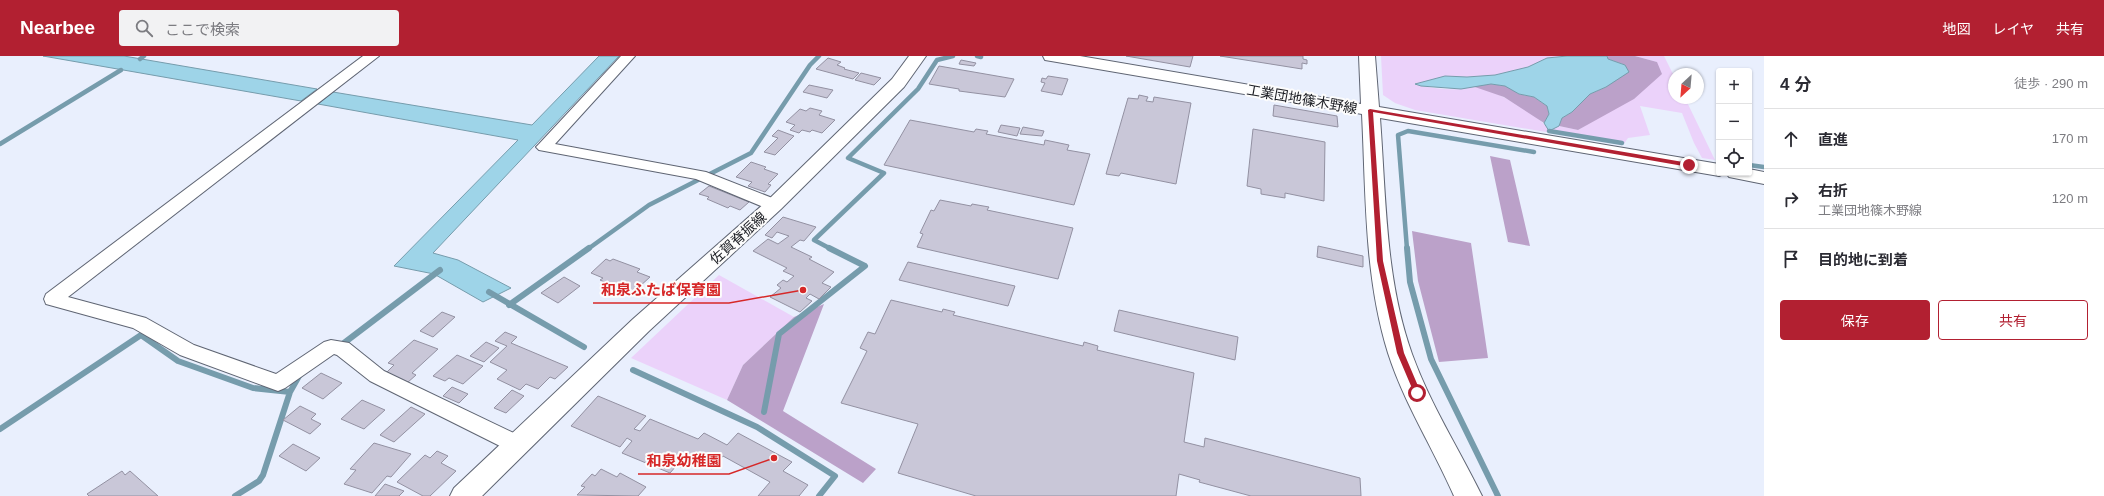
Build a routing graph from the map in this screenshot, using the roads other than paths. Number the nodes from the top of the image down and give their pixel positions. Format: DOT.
graph roads {
  1 [pos="372,56"];
  2 [pos="628,56"];
  3 [pos="918,56"];
  4 [pos="1051,56"];
  5 [pos="1367,56"];
  6 [pos="1370,110"];
  7 [pos="1716,169"];
  8 [pos="1752,176"];
  9 [pos="1764,178"];
  10 [pos="774,205"];
  11 [pos="516,444"];
  12 [pos="464,496"];
  13 [pos="1468,496"];
  1 -- 11 [label="street"];
  2 -- 10 [label="street"];
  3 -- 10 [label="street, 佐賀脊振線"];
  4 -- 6 [label="street, 工業団地篠木野線"];
  5 -- 6 [label="street"];
  6 -- 7 [label="street, 工業団地篠木野線"];
  6 -- 13 [label="street"];
  8 -- 9 [label="street"];
  10 -- 11 [label="street, 佐賀脊振線"];
  11 -- 12 [label="street, 佐賀脊振線"];
}
